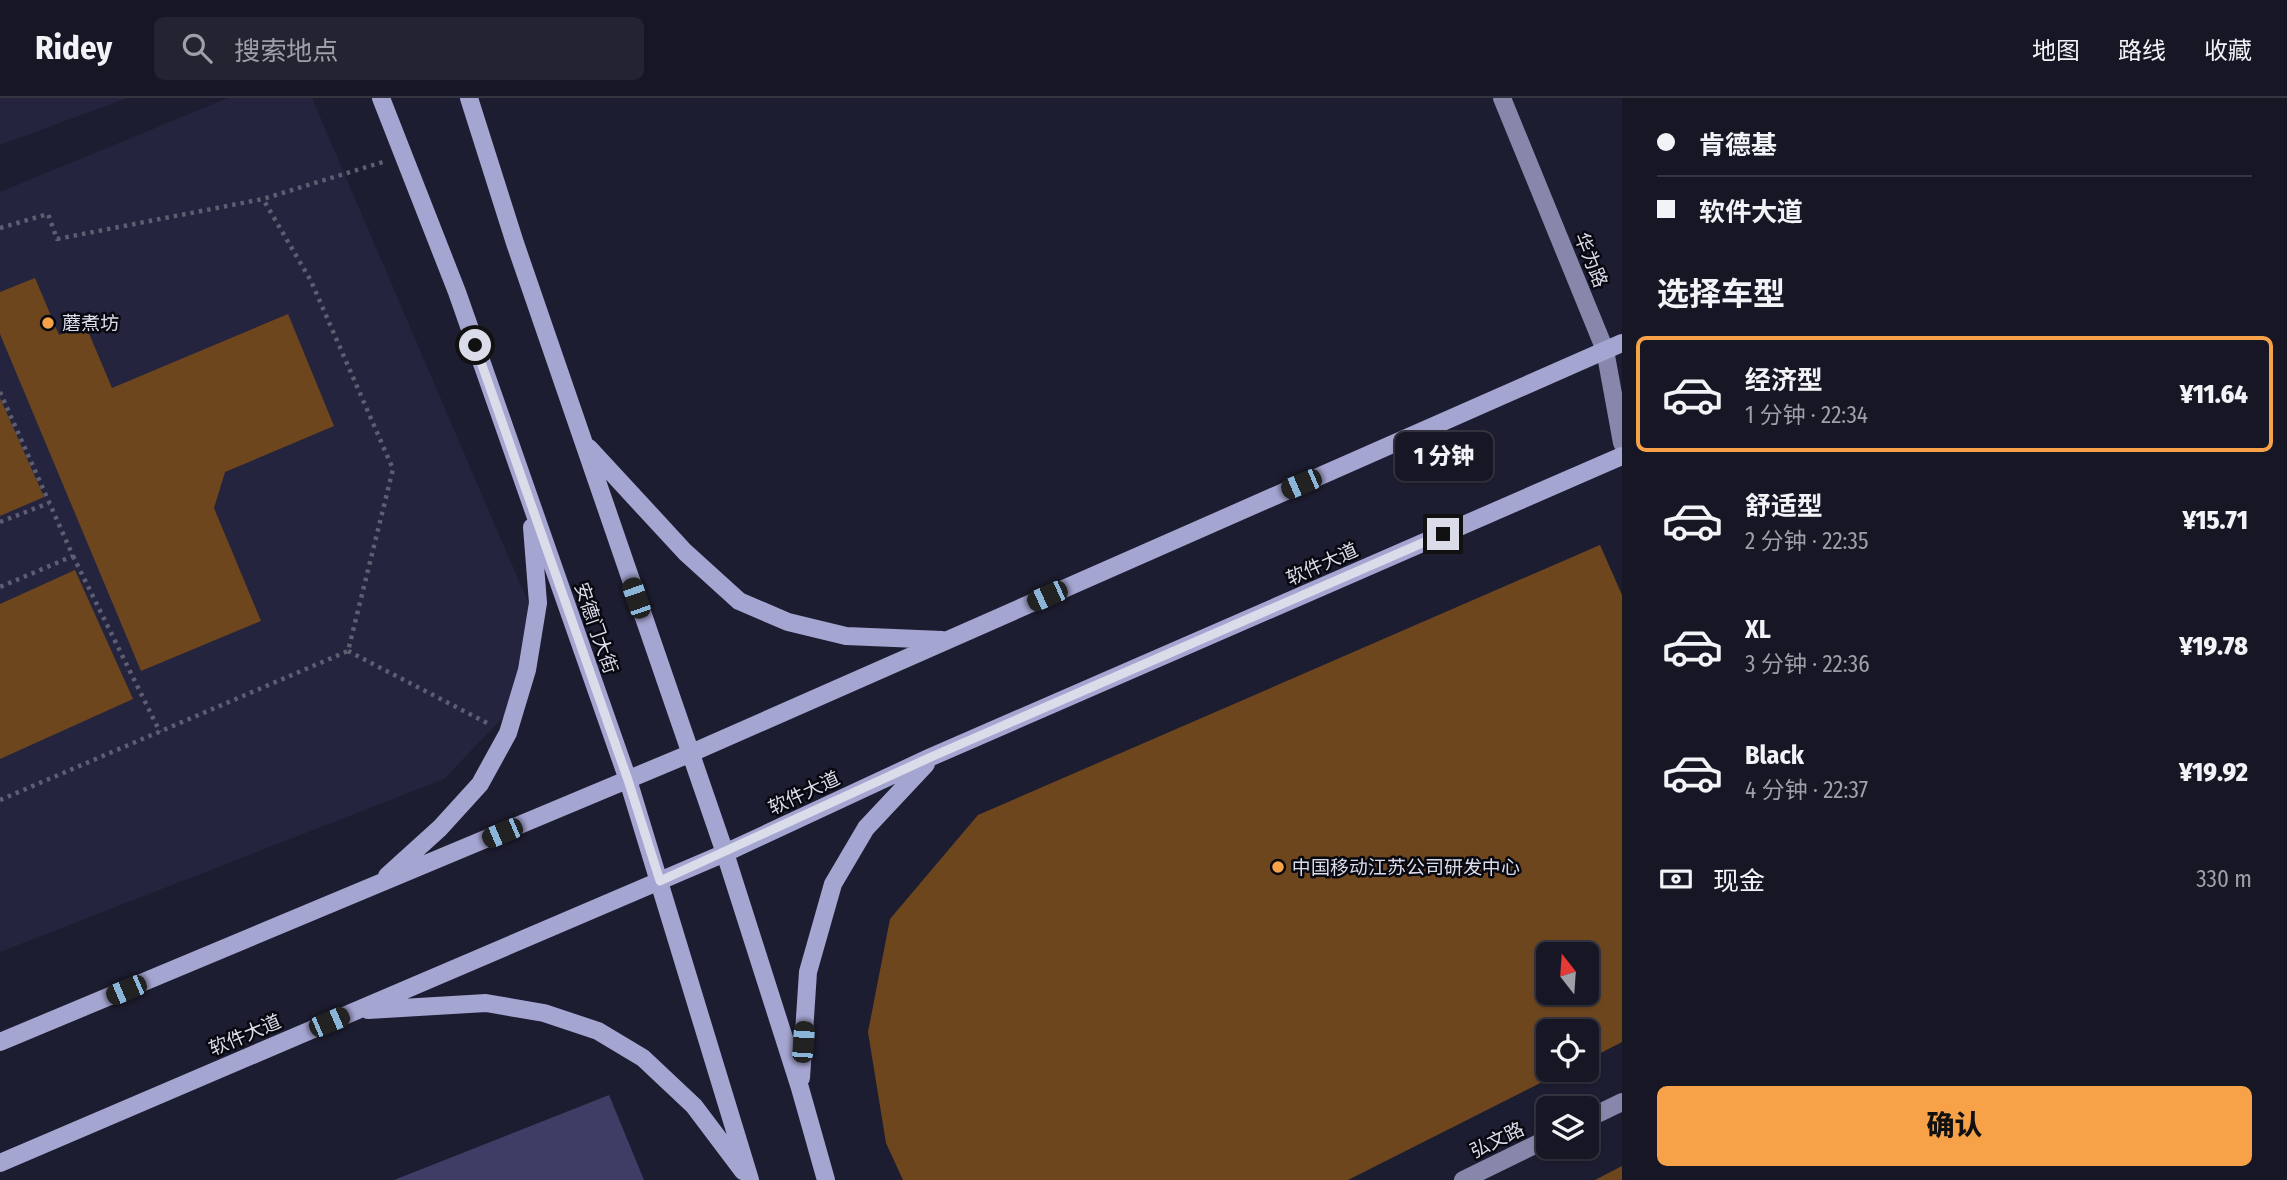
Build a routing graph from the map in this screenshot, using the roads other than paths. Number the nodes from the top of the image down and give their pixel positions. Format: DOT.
graph roads {
  1 [pos="381,98"];
  2 [pos="469,98"];
  3 [pos="1502,98"];
  4 [pos="1614,346"];
  5 [pos="583,442"];
  6 [pos="1622,443"];
  7 [pos="1622,456"];
  8 [pos="530,503"];
  9 [pos="946,640"];
  10 [pos="689,754"];
  11 [pos="931,757"];
  12 [pos="628,780"];
  13 [pos="725,853"];
  14 [pos="660,881"];
  15 [pos="377,885"];
  16 [pos="354,1011"];
  17 [pos="0,1042"];
  18 [pos="800,1088"];
  19 [pos="1622,1102"];
  20 [pos="1599,1113"];
  21 [pos="1536,1144"];
  22 [pos="0,1163"];
  23 [pos="750,1180"];
  24 [pos="826,1180"];
  25 [pos="1463,1180"];
  1 -- 8 [label="main road, 安德门大街"];
  2 -- 5 [label="main road"];
  3 -- 4 [label="street, 华为路"];
  4 -- 6 [label="street, 华为路"];
  4 -- 9 [label="main road"];
  5 -- 9 [label="main road"];
  5 -- 10 [label="main road"];
  7 -- 11 [label="main road, 软件大道"];
  8 -- 12 [label="main road, 安德门大街"];
  8 -- 15 [label="main road"];
  9 -- 10 [label="main road"];
  10 -- 12 [label="main road"];
  10 -- 13 [label="main road"];
  11 -- 13 [label="main road, 软件大道"];
  11 -- 18 [label="main road"];
  12 -- 14 [label="main road, 安德门大街"];
  12 -- 15 [label="main road"];
  13 -- 14 [label="main road, 软件大道"];
  13 -- 18 [label="main road"];
  14 -- 16 [label="main road, 软件大道"];
  14 -- 23 [label="main road, 安德门大街"];
  15 -- 17 [label="main road"];
  16 -- 22 [label="main road, 软件大道"];
  16 -- 23 [label="main road"];
  18 -- 24 [label="main road"];
  19 -- 20 [label="street"];
  21 -- 25 [label="street, 弘文路"];
}
